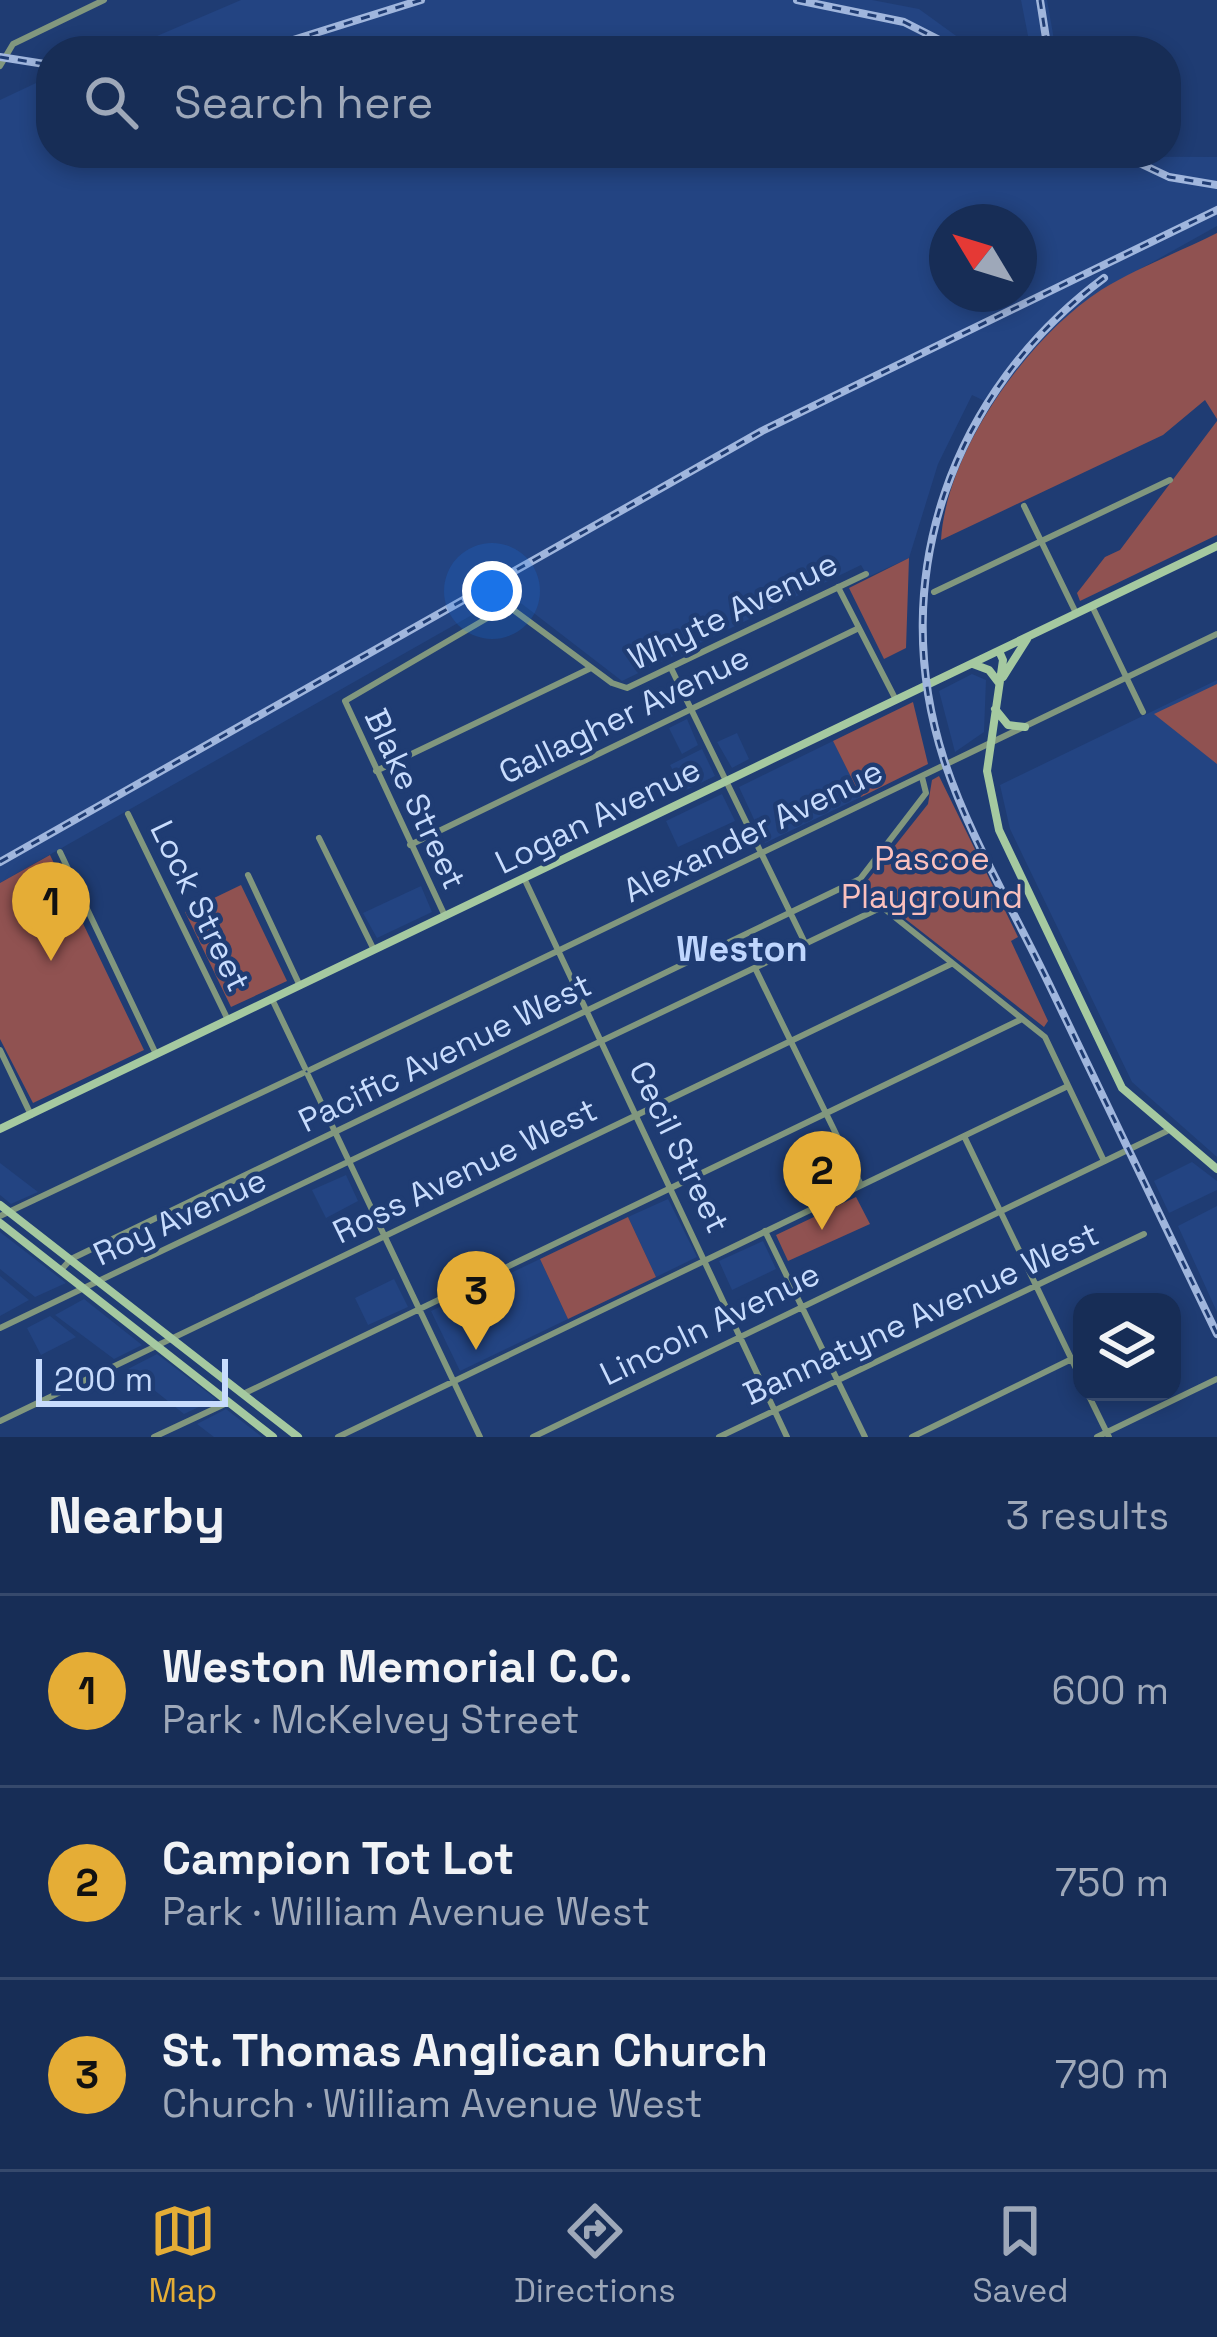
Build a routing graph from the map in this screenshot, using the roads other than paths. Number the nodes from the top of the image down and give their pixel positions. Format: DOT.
graph roads {
  1 [pos="104,0"];
  2 [pos="4,48"];
  3 [pos="0,66"];
  4 [pos="1170,480"];
  5 [pos="1024,506"];
  6 [pos="1041,541"];
  7 [pos="1217,546"];
  8 [pos="866,574"];
  9 [pos="838,587"];
  10 [pos="934,592"];
  11 [pos="1092,606"];
  12 [pos="1076,613"];
  13 [pos="859,628"];
  14 [pos="1217,634"];
  15 [pos="1028,636"];
  16 [pos="998,651"];
  17 [pos="972,664"];
  18 [pos="670,667"];
  19 [pos="591,668"];
  20 [pos="1126,677"];
  21 [pos="999,684"];
  22 [pos="896,700"];
  23 [pos="691,709"];
  24 [pos="995,709"];
  25 [pos="1143,712"];
  26 [pos="1025,727"];
  27 [pos="990,743"];
  28 [pos="376,771"];
  29 [pos="922,777"];
  30 [pos="727,781"];
  31 [pos="128,814"];
  32 [pos="319,838"];
  33 [pos="410,845"];
  34 [pos="60,852"];
  35 [pos="762,854"];
  36 [pos="248,875"];
  37 [pos="524,878"];
  38 [pos="852,883"];
  39 [pos="880,908"];
  40 [pos="791,913"];
  41 [pos="445,916"];
  42 [pos="806,945"];
  43 [pos="374,950"];
  44 [pos="559,951"];
  45 [pos="952,964"];
  46 [pos="756,970"];
  47 [pos="300,986"];
  48 [pos="272,999"];
  49 [pos="587,1011"];
  50 [pos="1022,1019"];
  51 [pos="229,1020"];
  52 [pos="791,1041"];
  53 [pos="603,1044"];
  54 [pos="0,1050"];
  55 [pos="157,1054"];
  56 [pos="307,1072"];
  57 [pos="1068,1086"];
  58 [pos="638,1114"];
  59 [pos="826,1114"];
  60 [pos="31,1115"];
  61 [pos="0,1130"];
  62 [pos="1167,1130"];
  63 [pos="336,1133"];
  64 [pos="964,1136"];
  65 [pos="1104,1161"];
  66 [pos="350,1164"];
  67 [pos="1217,1169"];
  68 [pos="862,1185"];
  69 [pos="673,1190"];
  70 [pos="1000,1210"];
  71 [pos="2,1214"];
  72 [pos="765,1231"];
  73 [pos="1144,1234"];
  74 [pos="385,1236"];
  75 [pos="71,1259"];
  76 [pos="706,1259"];
  77 [pos="61,1270"];
  78 [pos="99,1281"];
  79 [pos="1036,1286"];
  80 [pos="85,1288"];
  81 [pos="802,1306"];
  82 [pos="419,1309"];
  83 [pos="0,1328"];
  84 [pos="743,1335"];
  85 [pos="172,1337"];
  86 [pos="156,1345"];
  87 [pos="1072,1358"];
  88 [pos="1217,1379"];
  89 [pos="837,1380"];
  90 [pos="454,1382"];
  91 [pos="243,1394"];
  92 [pos="1091,1401"];
  93 [pos="229,1402"];
  94 [pos="778,1408"];
  95 [pos="0,1421"];
  96 [pos="1108,1435"];
  97 [pos="154,1437"];
  98 [pos="273,1437"];
  99 [pos="298,1437"];
  100 [pos="338,1437"];
  101 [pos="480,1437"];
  102 [pos="533,1437"];
  103 [pos="718,1437"];
  104 [pos="787,1437"];
  105 [pos="865,1437"];
  106 [pos="912,1437"];
  107 [pos="1097,1437"];
  1 -- 2 [label="street"];
  2 -- 3 [label="street"];
  4 -- 6 [label="street"];
  5 -- 6 [label="street"];
  6 -- 10 [label="street"];
  6 -- 12 [label="street"];
  7 -- 11 [label="main road, Logan Avenue"];
  8 -- 9 [label="street, Whyte Avenue"];
  9 -- 13 [label="street"];
  9 -- 18 [label="street, Whyte Avenue"];
  11 -- 12 [label="main road, Logan Avenue"];
  11 -- 20 [label="street"];
  12 -- 15 [label="main road, Logan Avenue"];
  13 -- 22 [label="street"];
  13 -- 23 [label="street, Gallagher Avenue"];
  14 -- 20 [label="street, Alexander Avenue"];
  15 -- 16 [label="main road, Logan Avenue"];
  15 -- 21 [label="main road"];
  16 -- 17 [label="main road, Logan Avenue"];
  16 -- 21 [label="main road"];
  17 -- 21 [label="main road"];
  17 -- 22 [label="main road, Logan Avenue"];
  18 -- 19 [label="street, Whyte Avenue"];
  18 -- 23 [label="street"];
  19 -- 28 [label="street"];
  19 -- 28 [label="street, Blake Street"];
  20 -- 25 [label="street"];
  20 -- 26 [label="street, Alexander Avenue"];
  21 -- 24 [label="main road"];
  22 -- 30 [label="main road, Logan Avenue"];
  23 -- 30 [label="street"];
  23 -- 33 [label="street, Gallagher Avenue"];
  24 -- 26 [label="main road"];
  24 -- 27 [label="main road"];
  26 -- 27 [label="street, Alexander Avenue"];
  27 -- 29 [label="street, Alexander Avenue"];
  27 -- 62 [label="main road"];
  28 -- 33 [label="street, Blake Street"];
  29 -- 35 [label="street, Alexander Avenue"];
  29 -- 38 [label="street"];
  30 -- 35 [label="street"];
  30 -- 37 [label="main road, Logan Avenue"];
  31 -- 51 [label="street, Lock Street"];
  32 -- 43 [label="street"];
  33 -- 41 [label="street, Blake Street"];
  34 -- 55 [label="street"];
  35 -- 40 [label="street"];
  35 -- 44 [label="street, Alexander Avenue"];
  36 -- 47 [label="street"];
  37 -- 41 [label="main road, Logan Avenue"];
  37 -- 44 [label="street, Cecil Street"];
  38 -- 39 [label="street"];
  38 -- 40 [label="street, Pacific Avenue West"];
  39 -- 42 [label="street, Roy Avenue"];
  39 -- 45 [label="street"];
  40 -- 42 [label="street"];
  40 -- 49 [label="street, Pacific Avenue West"];
  41 -- 43 [label="main road, Logan Avenue"];
  42 -- 46 [label="street, Roy Avenue"];
  43 -- 47 [label="main road, Logan Avenue"];
  44 -- 49 [label="street, Cecil Street"];
  44 -- 56 [label="street, Alexander Avenue"];
  45 -- 50 [label="street"];
  45 -- 52 [label="street, Ross Avenue West"];
  46 -- 52 [label="street"];
  46 -- 53 [label="street, Roy Avenue"];
  47 -- 48 [label="main road, Logan Avenue"];
  48 -- 51 [label="main road, Logan Avenue"];
  48 -- 56 [label="street"];
  49 -- 53 [label="street, Cecil Street"];
  49 -- 63 [label="street, Pacific Avenue West"];
  50 -- 57 [label="street"];
  50 -- 59 [label="street"];
  51 -- 55 [label="main road, Logan Avenue"];
  52 -- 58 [label="street, Ross Avenue West"];
  52 -- 59 [label="street"];
  53 -- 58 [label="street, Cecil Street"];
  53 -- 66 [label="street, Roy Avenue"];
  54 -- 60 [label="street"];
  55 -- 60 [label="main road, Logan Avenue"];
  56 -- 63 [label="street"];
  56 -- 71 [label="street, Alexander Avenue"];
  57 -- 64 [label="street"];
  57 -- 65 [label="street"];
  58 -- 69 [label="street, Cecil Street"];
  58 -- 74 [label="street, Ross Avenue West"];
  59 -- 68 [label="street"];
  59 -- 69 [label="street"];
  60 -- 61 [label="main road, Logan Avenue"];
  62 -- 65 [label="street, Lincoln Avenue"];
  62 -- 67 [label="main road"];
  63 -- 66 [label="street"];
  63 -- 75 [label="street, Pacific Avenue West"];
  64 -- 68 [label="street"];
  64 -- 70 [label="street"];
  65 -- 70 [label="street, Lincoln Avenue"];
  66 -- 74 [label="street"];
  66 -- 78 [label="street, Roy Avenue"];
  68 -- 72 [label="street"];
  69 -- 76 [label="street, Cecil Street"];
  69 -- 82 [label="street"];
  70 -- 79 [label="street"];
  70 -- 81 [label="street, Lincoln Avenue"];
  71 -- 75 [label="main road"];
  71 -- 77 [label="main road"];
  72 -- 76 [label="street"];
  72 -- 81 [label="street"];
  73 -- 79 [label="street, Bannatyne Avenue West"];
  74 -- 82 [label="street"];
  74 -- 85 [label="street, Ross Avenue West"];
  75 -- 77 [label="street, Pacific Avenue West"];
  75 -- 78 [label="main road"];
  76 -- 84 [label="street, Cecil Street"];
  76 -- 90 [label="street"];
  77 -- 80 [label="main road"];
  78 -- 80 [label="street, Roy Avenue"];
  78 -- 85 [label="main road"];
  79 -- 87 [label="street"];
  79 -- 89 [label="street, Bannatyne Avenue West"];
  80 -- 83 [label="street"];
  80 -- 86 [label="main road"];
  81 -- 84 [label="street, Lincoln Avenue"];
  81 -- 89 [label="street"];
  82 -- 90 [label="street"];
  82 -- 91 [label="street"];
  84 -- 94 [label="street, Cecil Street"];
  84 -- 102 [label="street, Lincoln Avenue"];
  85 -- 86 [label="street, Ross Avenue West"];
  85 -- 91 [label="main road"];
  86 -- 93 [label="main road"];
  86 -- 95 [label="street, Ross Avenue West"];
  87 -- 106 [label="street"];
  88 -- 96 [label="street"];
  89 -- 94 [label="street, Bannatyne Avenue West"];
  89 -- 105 [label="street"];
  90 -- 100 [label="street"];
  90 -- 101 [label="street"];
  91 -- 99 [label="main road"];
  92 -- 96 [label="street"];
  93 -- 97 [label="street"];
  93 -- 98 [label="main road"];
  94 -- 103 [label="street, Bannatyne Avenue West"];
  94 -- 104 [label="street, Cecil Street"];
  96 -- 107 [label="street"];
}
